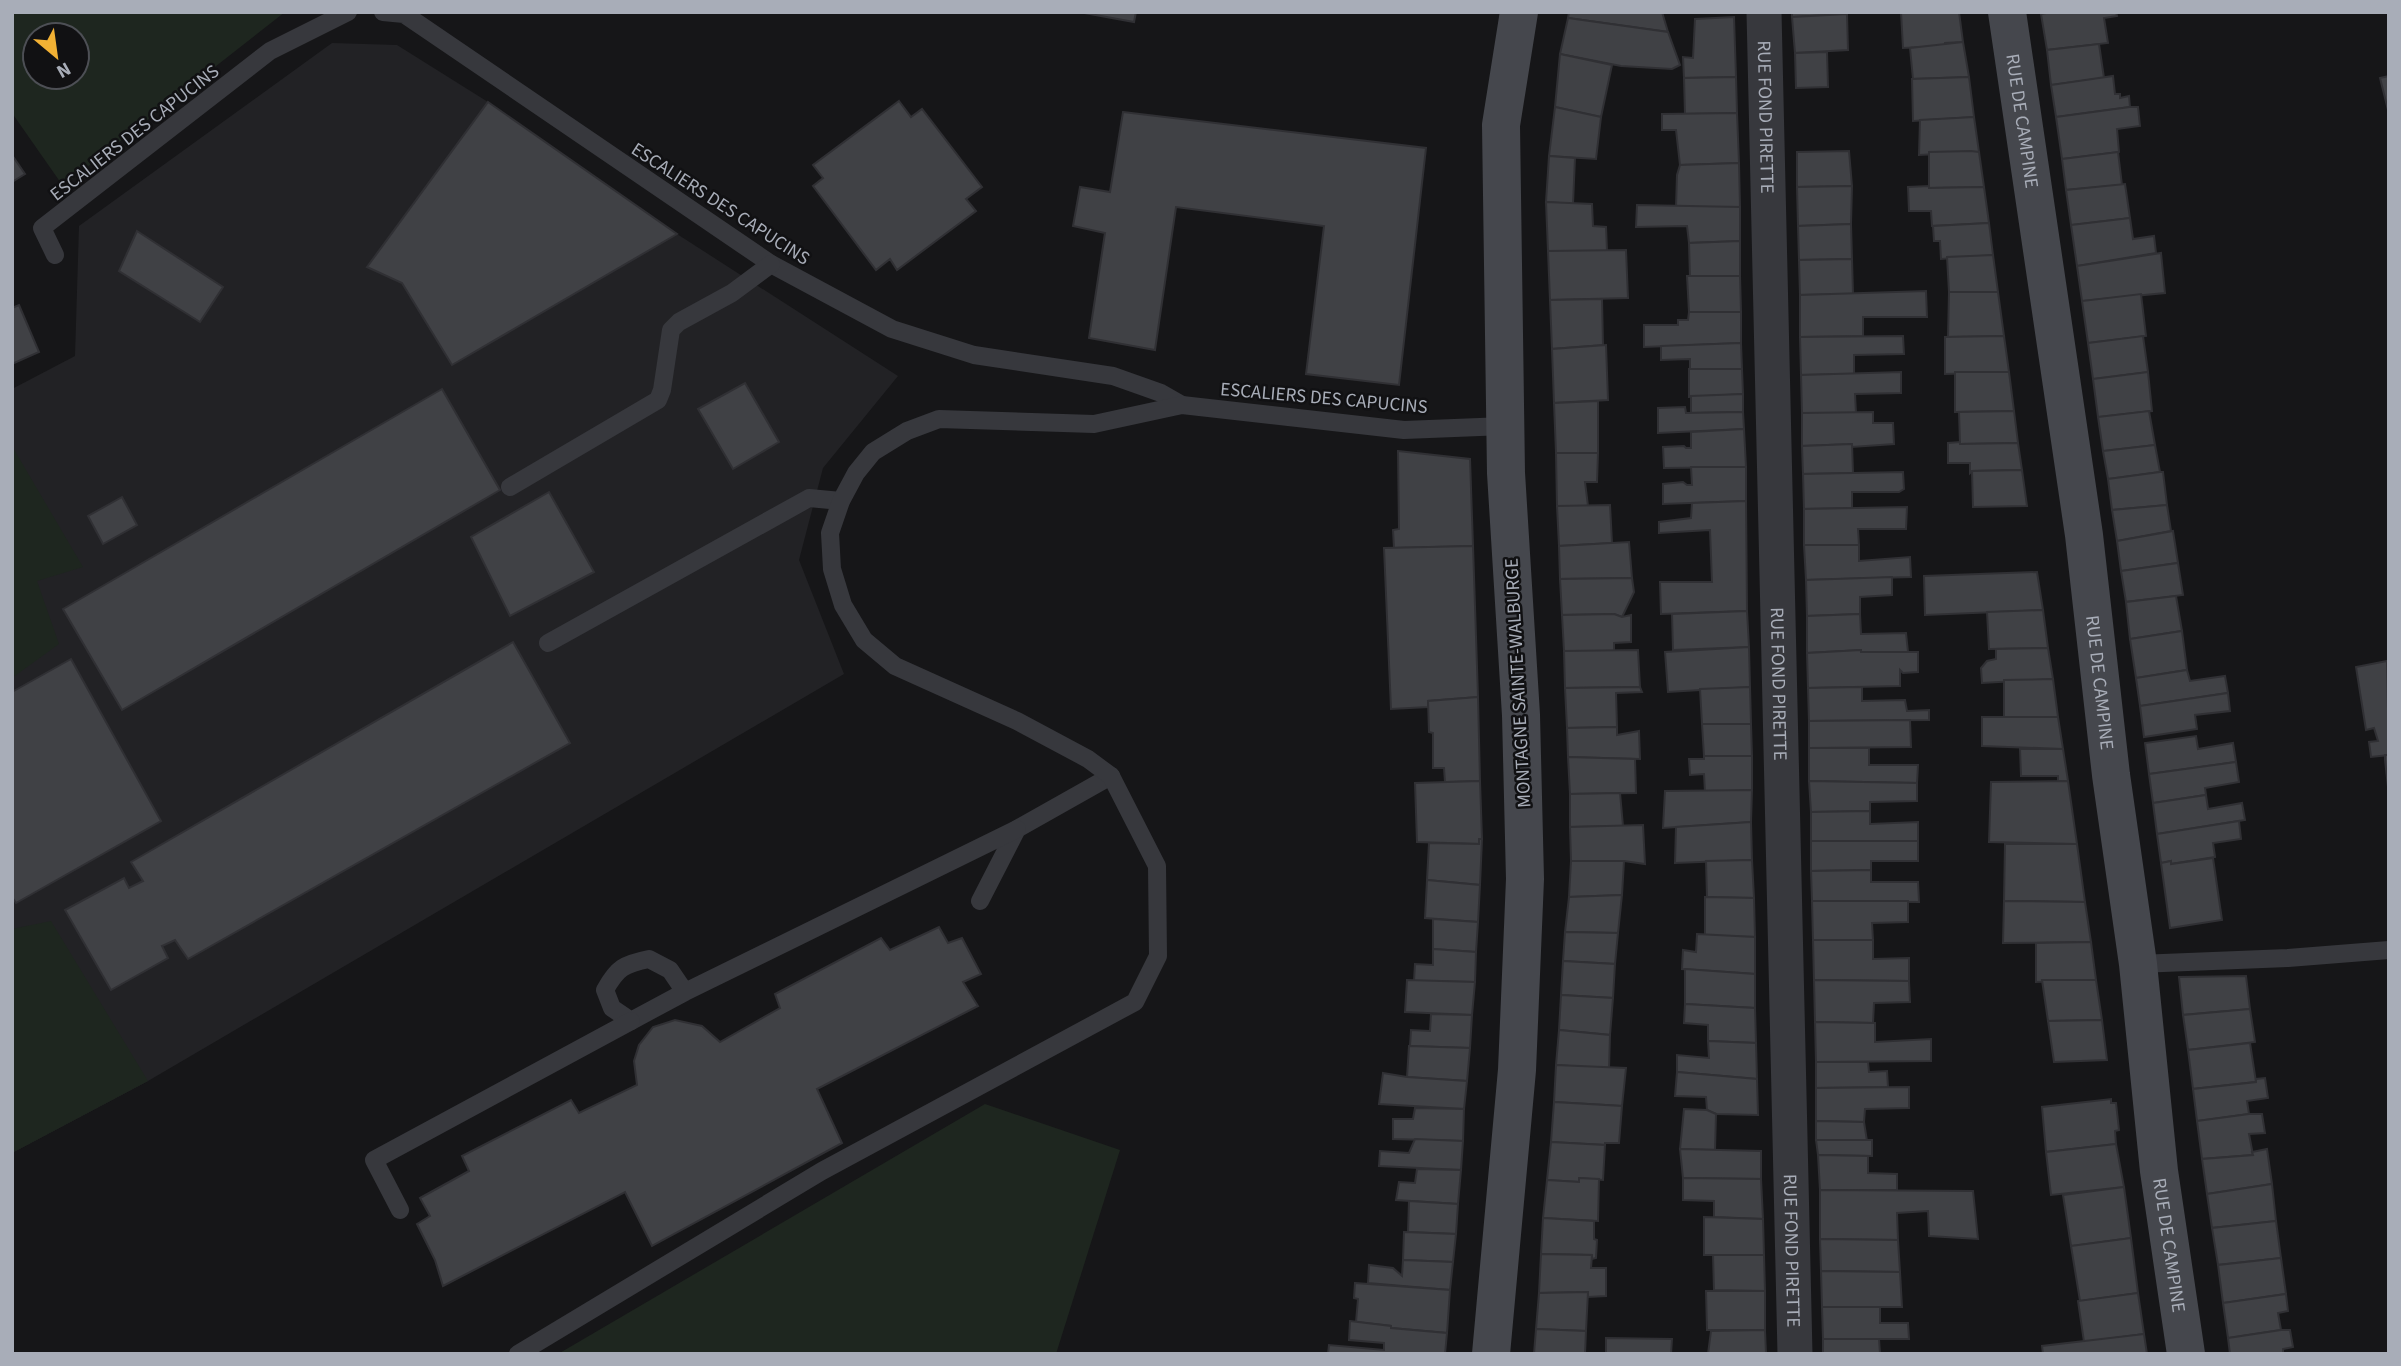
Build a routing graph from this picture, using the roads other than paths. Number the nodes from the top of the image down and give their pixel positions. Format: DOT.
graph roads {
  1 [pos="348,12"];
  2 [pos="383,12"];
  3 [pos="1519,12"];
  4 [pos="1764,12"];
  5 [pos="2007,12"];
  6 [pos="55,255"];
  7 [pos="771,264"];
  8 [pos="1182,405"];
  9 [pos="1504,426"];
  10 [pos="510,487"];
  11 [pos="841,501"];
  12 [pos="548,643"];
  13 [pos="1111,776"];
  14 [pos="1017,829"];
  15 [pos="980,901"];
  16 [pos="2389,950"];
  17 [pos="2138,964"];
  18 [pos="685,992"];
  19 [pos="631,1021"];
  20 [pos="400,1210"];
  21 [pos="518,1354"];
  22 [pos="1491,1354"];
  23 [pos="1795,1354"];
  24 [pos="2186,1354"];
  1 -- 6 [label="lane, ESCALIERS DES CAPUCINS"];
  2 -- 7 [label="lane, ESCALIERS DES CAPUCINS"];
  3 -- 9 [label="street, MONTAGNE SAINTE-WALBURGE"];
  4 -- 23 [label="street, RUE FOND PIRETTE"];
  5 -- 17 [label="street, RUE DE CAMPINE"];
  7 -- 8 [label="lane, ESCALIERS DES CAPUCINS"];
  7 -- 10 [label="lane"];
  8 -- 9 [label="lane, ESCALIERS DES CAPUCINS"];
  8 -- 11 [label="lane, ESCALIERS DES CAPUCINS"];
  9 -- 22 [label="street, MONTAGNE SAINTE-WALBURGE"];
  11 -- 12 [label="lane"];
  11 -- 13 [label="lane, ESCALIERS DES CAPUCINS"];
  13 -- 14 [label="lane"];
  13 -- 21 [label="lane"];
  14 -- 15 [label="lane"];
  14 -- 18 [label="lane"];
  16 -- 17 [label="lane"];
  17 -- 24 [label="street, RUE DE CAMPINE"];
  18 -- 19 [label="lane"];
  18 -- 19 [label="lane"];
  19 -- 20 [label="lane"];
}
